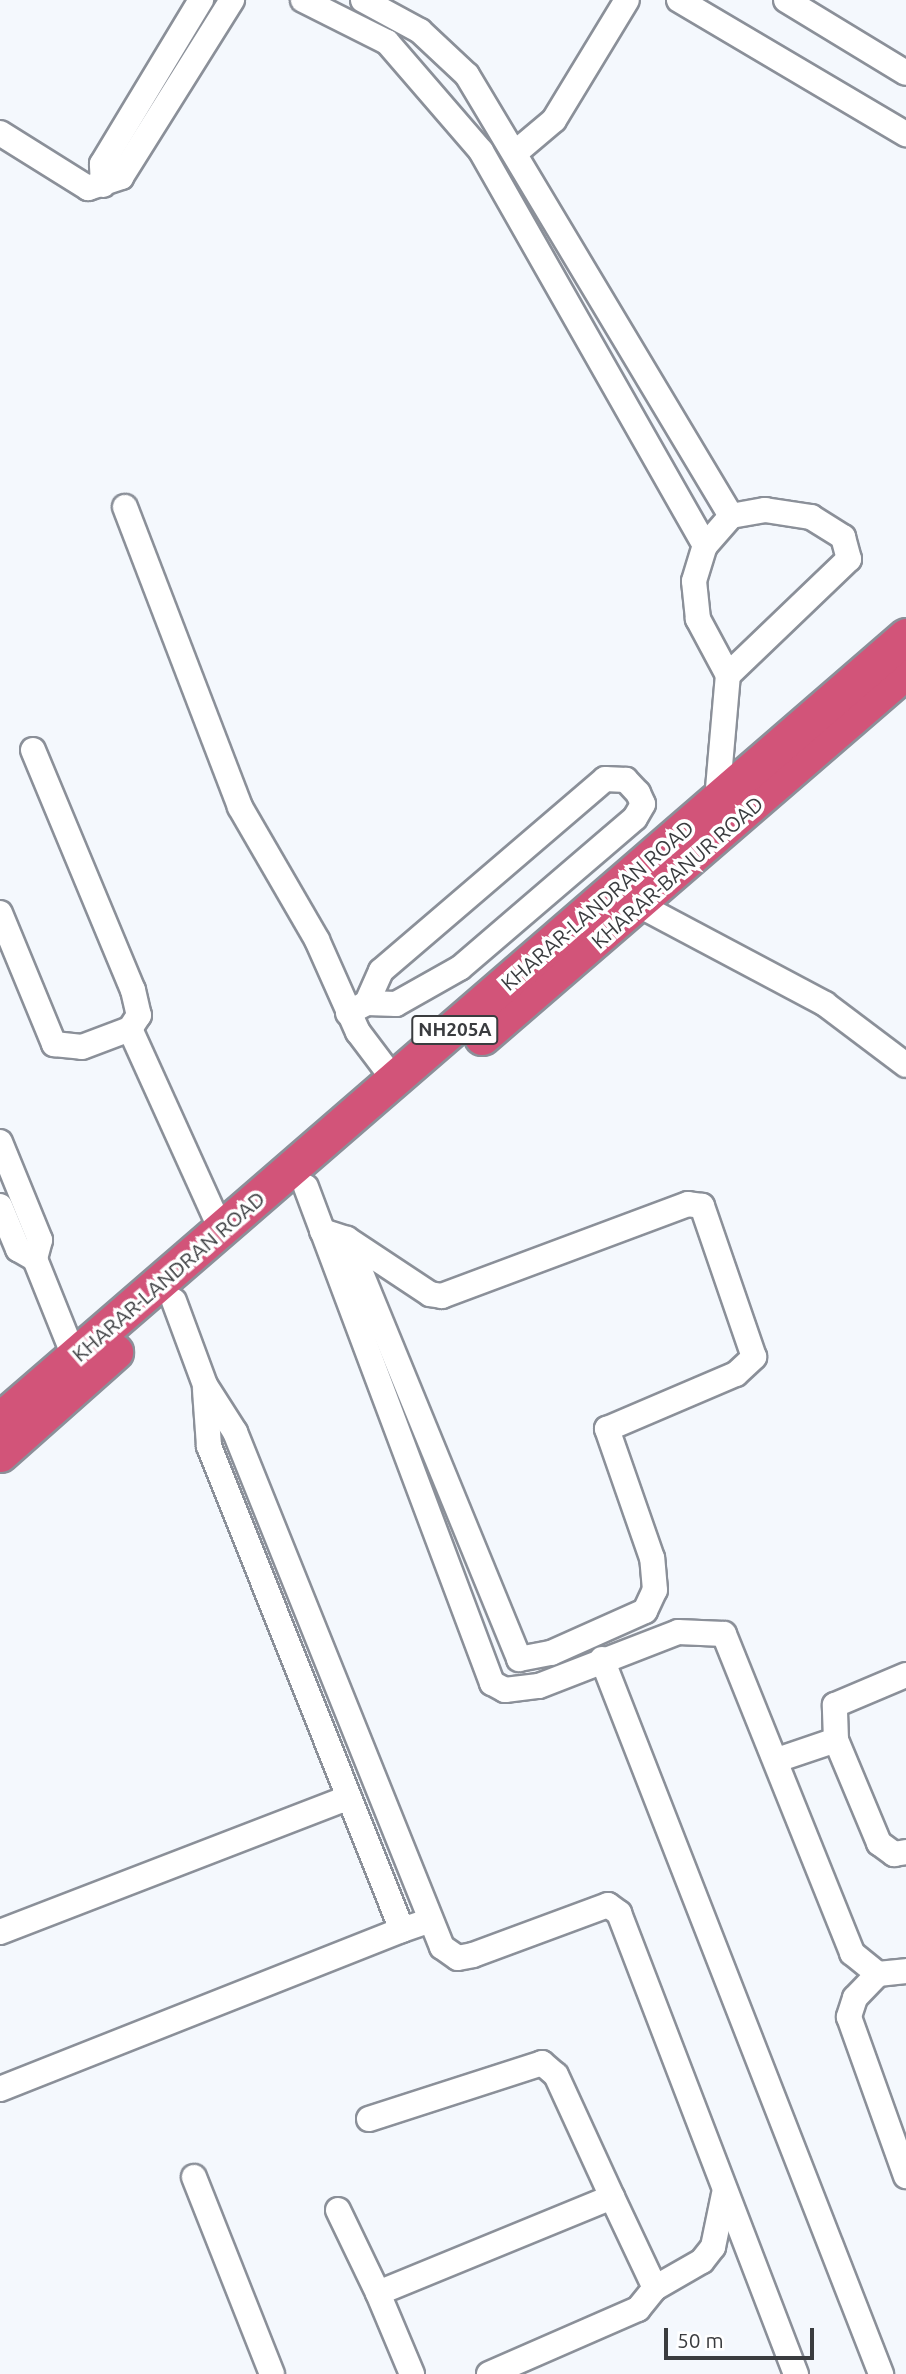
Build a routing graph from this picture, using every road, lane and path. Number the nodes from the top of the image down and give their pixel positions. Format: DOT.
graph roads {
  1 [pos="232,0"];
  2 [pos="303,0"];
  3 [pos="363,0"];
  4 [pos="626,0"];
  5 [pos="679,0"];
  6 [pos="786,0"];
  7 [pos="190,4"];
  8 [pos="217,25"];
  9 [pos="906,73"];
  10 [pos="0,133"];
  11 [pos="906,134"];
  12 [pos="515,153"];
  13 [pos="103,185"];
  14 [pos="125,507"];
  15 [pos="731,516"];
  16 [pos="705,546"];
  17 [pos="906,636"];
  18 [pos="906,671"];
  19 [pos="728,675"];
  20 [pos="33,750"];
  21 [pos="717,800"];
  22 [pos="626,899"];
  23 [pos="0,913"];
  24 [pos="358,1008"];
  25 [pos="130,1029"];
  26 [pos="906,1065"];
  27 [pos="395,1081"];
  28 [pos="0,1142"];
  29 [pos="306,1187"];
  30 [pos="6,1205"];
  31 [pos="221,1230"];
  32 [pos="323,1231"];
  33 [pos="347,1239"];
  34 [pos="197,1266"];
  35 [pos="174,1301"];
  36 [pos="74,1356"];
  37 [pos="205,1385"];
  38 [pos="0,1420"];
  39 [pos="0,1454"];
  40 [pos="602,1659"];
  41 [pos="906,1675"];
  42 [pos="836,1740"];
  43 [pos="777,1760"];
  44 [pos="349,1797"];
  45 [pos="906,1852"];
  46 [pos="428,1921"];
  47 [pos="402,1930"];
  48 [pos="0,1932"];
  49 [pos="906,1971"];
  50 [pos="878,1974"];
  51 [pos="0,2089"];
  52 [pos="369,2119"];
  53 [pos="906,2176"];
  54 [pos="194,2177"];
  55 [pos="724,2190"];
  56 [pos="612,2197"];
  57 [pos="338,2210"];
  58 [pos="655,2288"];
  59 [pos="378,2293"];
  60 [pos="272,2374"];
  61 [pos="412,2374"];
  62 [pos="489,2374"];
  63 [pos="796,2374"];
  64 [pos="881,2374"];
  1 -- 8 [label="street"];
  2 -- 16 [label="street"];
  3 -- 12 [label="street"];
  4 -- 12 [label="street"];
  5 -- 11 [label="street"];
  6 -- 9 [label="street"];
  7 -- 8 [label="street"];
  7 -- 13 [label="street"];
  8 -- 13 [label="street"];
  10 -- 13 [label="street"];
  12 -- 15 [label="street"];
  14 -- 24 [label="street"];
  15 -- 16 [label="street"];
  15 -- 19 [label="street"];
  16 -- 19 [label="street"];
  17 -- 21 [label="highway, KHARAR-LANDRAN ROAD / NH205A"];
  18 -- 22 [label="highway, KHARAR-BANUR ROAD / NH205A"];
  19 -- 21 [label="street"];
  20 -- 25 [label="street"];
  21 -- 22 [label="highway, KHARAR-LANDRAN ROAD / NH205A"];
  22 -- 26 [label="street"];
  22 -- 27 [label="highway, KHARAR-LANDRAN ROAD / NH205A"];
  22 -- 29 [label="highway, KHARAR-BANUR ROAD / NH205A"];
  23 -- 25 [label="street"];
  24 -- 24 [label="street"];
  24 -- 27 [label="street"];
  25 -- 31 [label="street"];
  27 -- 31 [label="highway, KHARAR-LANDRAN ROAD / NH205A"];
  28 -- 30 [label="street"];
  29 -- 32 [label="street"];
  29 -- 34 [label="highway, KHARAR-BANUR ROAD / NH205A"];
  30 -- 36 [label="street"];
  31 -- 34 [label="highway, KHARAR-LANDRAN ROAD / NH205A"];
  32 -- 33 [label="street"];
  32 -- 40 [label="street"];
  33 -- 33 [label="street"];
  34 -- 35 [label="highway, KHARAR-BANUR ROAD / NH205A"];
  34 -- 36 [label="highway, KHARAR-LANDRAN ROAD / NH205A"];
  35 -- 37 [label="street"];
  35 -- 39 [label="highway, KHARAR-BANUR ROAD / NH205A"];
  36 -- 38 [label="highway, KHARAR-LANDRAN ROAD / NH205A"];
  37 -- 44 [label="street"];
  37 -- 46 [label="street"];
  40 -- 43 [label="street"];
  40 -- 64 [label="street"];
  41 -- 42 [label="street"];
  42 -- 43 [label="street"];
  42 -- 45 [label="street"];
  43 -- 50 [label="street"];
  44 -- 47 [label="street"];
  44 -- 48 [label="street"];
  46 -- 47 [label="street"];
  46 -- 55 [label="street"];
  47 -- 51 [label="street"];
  49 -- 50 [label="street"];
  50 -- 53 [label="street"];
  52 -- 56 [label="street"];
  54 -- 60 [label="street"];
  55 -- 58 [label="street"];
  55 -- 63 [label="street"];
  56 -- 58 [label="street"];
  56 -- 59 [label="street"];
  57 -- 59 [label="street"];
  58 -- 62 [label="street"];
  59 -- 61 [label="street"];
}
